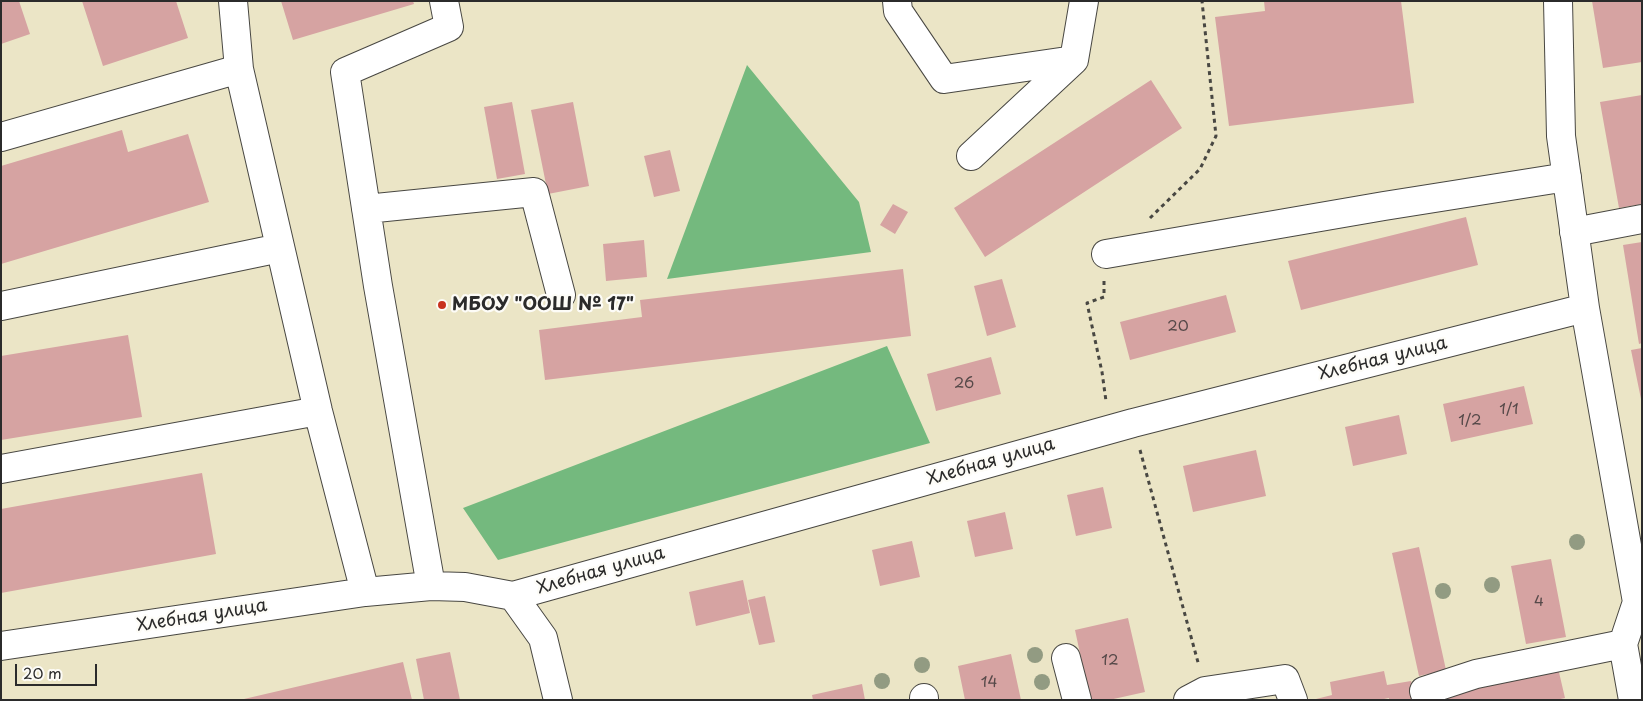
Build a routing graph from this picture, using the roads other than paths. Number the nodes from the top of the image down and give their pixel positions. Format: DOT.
graph roads {
  1 [pos="233,1"];
  2 [pos="444,1"];
  3 [pos="897,1"];
  4 [pos="1084,1"];
  5 [pos="1558,1"];
  6 [pos="1074,60"];
  7 [pos="239,69"];
  8 [pos="1,137"];
  9 [pos="971,156"];
  10 [pos="1567,177"];
  11 [pos="366,209"];
  12 [pos="1642,219"];
  13 [pos="1574,232"];
  14 [pos="280,248"];
  15 [pos="1106,254"];
  16 [pos="561,295"];
  17 [pos="1,306"];
  18 [pos="1585,308"];
  19 [pos="318,411"];
  20 [pos="1,468"];
  21 [pos="431,586"];
  22 [pos="365,592"];
  23 [pos="513,596"];
  24 [pos="1639,602"];
  25 [pos="1623,644"];
  26 [pos="1,646"];
  27 [pos="1066,658"];
  28 [pos="1196,696"];
  29 [pos="558,700"];
  30 [pos="1077,700"];
  31 [pos="1293,700"];
  32 [pos="1426,700"];
  33 [pos="1633,700"];
  1 -- 7 [label="street"];
  2 -- 11 [label="street"];
  3 -- 6 [label="street"];
  4 -- 6 [label="street"];
  5 -- 10 [label="street"];
  6 -- 9 [label="street"];
  7 -- 8 [label="street"];
  7 -- 14 [label="street"];
  10 -- 13 [label="street"];
  10 -- 15 [label="street"];
  11 -- 16 [label="street"];
  11 -- 21 [label="street"];
  12 -- 13 [label="street"];
  13 -- 18 [label="street"];
  14 -- 17 [label="street"];
  14 -- 19 [label="street"];
  18 -- 23 [label="street, Хлебная улица"];
  18 -- 24 [label="street"];
  19 -- 20 [label="street"];
  19 -- 22 [label="street"];
  21 -- 22 [label="street, Хлебная улица"];
  21 -- 23 [label="street, Хлебная улица"];
  22 -- 26 [label="street, Хлебная улица"];
  23 -- 29 [label="street"];
  24 -- 25 [label="street"];
  25 -- 32 [label="street"];
  25 -- 33 [label="street"];
  27 -- 30 [label="street"];
  28 -- 31 [label="street"];
}
